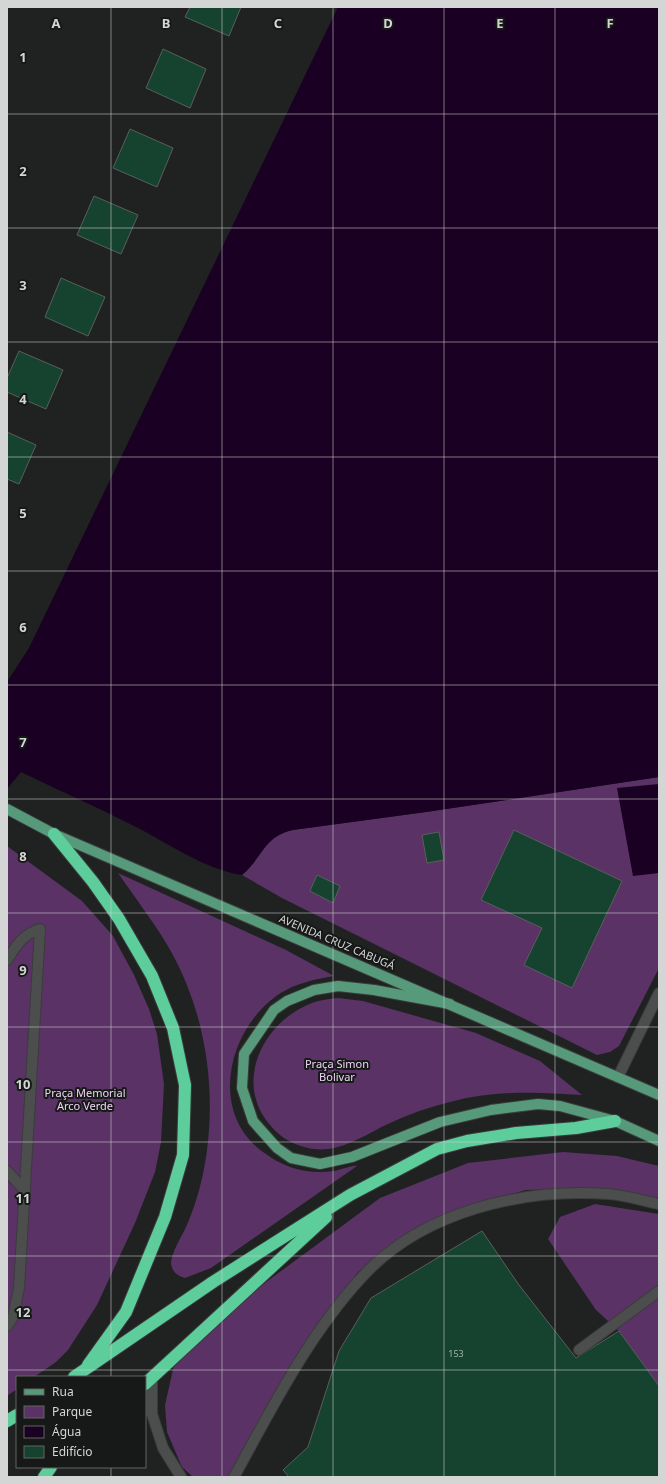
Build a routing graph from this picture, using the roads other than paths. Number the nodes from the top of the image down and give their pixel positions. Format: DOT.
graph roads {
  1 [pos="7,809"];
  2 [pos="54,834"];
  3 [pos="7,960"];
  4 [pos="659,993"];
  5 [pos="450,1004"];
  6 [pos="618,1077"];
  7 [pos="659,1095"];
  8 [pos="615,1121"];
  9 [pos="659,1141"];
  10 [pos="7,1171"];
  11 [pos="25,1191"];
  12 [pos="350,1195"];
  13 [pos="659,1204"];
  14 [pos="659,1291"];
  15 [pos="7,1326"];
  16 [pos="579,1350"];
  17 [pos="79,1374"];
  18 [pos="149,1381"];
  19 [pos="16,1416"];
  20 [pos="7,1421"];
  21 [pos="50,1468"];
  22 [pos="44,1477"];
  23 [pos="180,1477"];
  24 [pos="234,1477"];
  1 -- 2 [label="main road, AVENIDA CRUZ CABUGÁ"];
  2 -- 5 [label="main road, AVENIDA CRUZ CABUGÁ"];
  2 -- 17 [label="highway"];
  3 -- 11 [label="street"];
  4 -- 6 [label="street"];
  5 -- 6 [label="main road, AVENIDA CRUZ CABUGÁ"];
  5 -- 8 [label="main road"];
  6 -- 7 [label="main road, AVENIDA CRUZ CABUGÁ"];
  8 -- 9 [label="main road"];
  8 -- 12 [label="highway"];
  10 -- 11 [label="street"];
  11 -- 15 [label="street"];
  12 -- 17 [label="highway"];
  12 -- 18 [label="highway"];
  13 -- 24 [label="street"];
  14 -- 16 [label="street"];
  18 -- 23 [label="street"];
  19 -- 20 [label="highway"];
  21 -- 22 [label="highway"];
}
